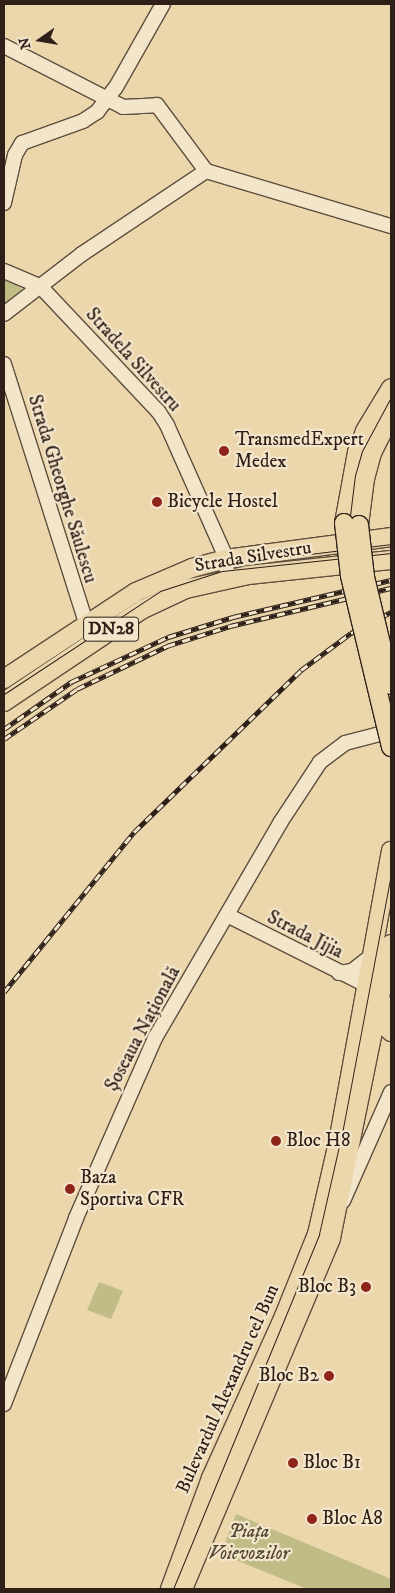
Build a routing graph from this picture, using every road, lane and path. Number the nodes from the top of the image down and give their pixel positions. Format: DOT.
graph roads {
  1 [pos="163,4"];
  2 [pos="4,46"];
  3 [pos="108,99"];
  4 [pos="206,171"];
  5 [pos="4,203"];
  6 [pos="391,226"];
  7 [pos="4,271"];
  8 [pos="40,286"];
  9 [pos="4,314"];
  10 [pos="4,364"];
  11 [pos="391,388"];
  12 [pos="391,415"];
  13 [pos="391,537"];
  14 [pos="225,559"];
  15 [pos="391,560"];
  16 [pos="228,578"];
  17 [pos="86,623"];
  18 [pos="4,679"];
  19 [pos="391,686"];
  20 [pos="4,702"];
  21 [pos="391,731"];
  22 [pos="391,747"];
  23 [pos="391,851"];
  24 [pos="227,915"];
  25 [pos="386,958"];
  26 [pos="339,973"];
  27 [pos="391,979"];
  28 [pos="368,986"];
  29 [pos="391,1032"];
  30 [pos="391,1092"];
  31 [pos="332,1207"];
  32 [pos="4,1404"];
  33 [pos="170,1589"];
  34 [pos="183,1589"];
  1 -- 3 [label="street"];
  2 -- 3 [label="street"];
  3 -- 4 [label="street"];
  3 -- 5 [label="street"];
  4 -- 6 [label="street"];
  4 -- 8 [label="street"];
  7 -- 8 [label="street"];
  8 -- 9 [label="street"];
  8 -- 14 [label="street, Stradela Silvestru"];
  10 -- 17 [label="street, Strada Gheorghe Săulescu"];
  11 -- 22 [label="main road, bridge"];
  12 -- 19 [label="main road, bridge"];
  13 -- 14 [label="main road, Strada Silvestru / DN28"];
  14 -- 16 [label="street, Stradela Silvestru"];
  14 -- 17 [label="main road, Strada Silvestru / DN28"];
  15 -- 16 [label="main road, Strada Silvestru / DN28"];
  16 -- 20 [label="main road, Strada Silvestru / DN28"];
  17 -- 18 [label="main road, Strada Silvestru / DN28"];
  21 -- 24 [label="street, Șoseaua Națională"];
  23 -- 25 [label="main road"];
  24 -- 26 [label="street, Strada Jijia"];
  24 -- 32 [label="street, Șoseaua Națională"];
  25 -- 26 [label="street"];
  25 -- 28 [label="main road, Bulevardul Alexandru cel Bun"];
  25 -- 31 [label="main road, Bulevardul Alexandru cel Bun"];
  26 -- 28 [label="street, Strada Jijia"];
  27 -- 29 [label="main road"];
  28 -- 31 [label="main road, Bulevardul Alexandru cel Bun"];
  30 -- 31 [label="street, Bulevardul Alexandru cel Bun"];
  31 -- 33 [label="main road, Bulevardul Alexandru cel Bun"];
  31 -- 34 [label="main road, Bulevardul Alexandru cel Bun"];
}
